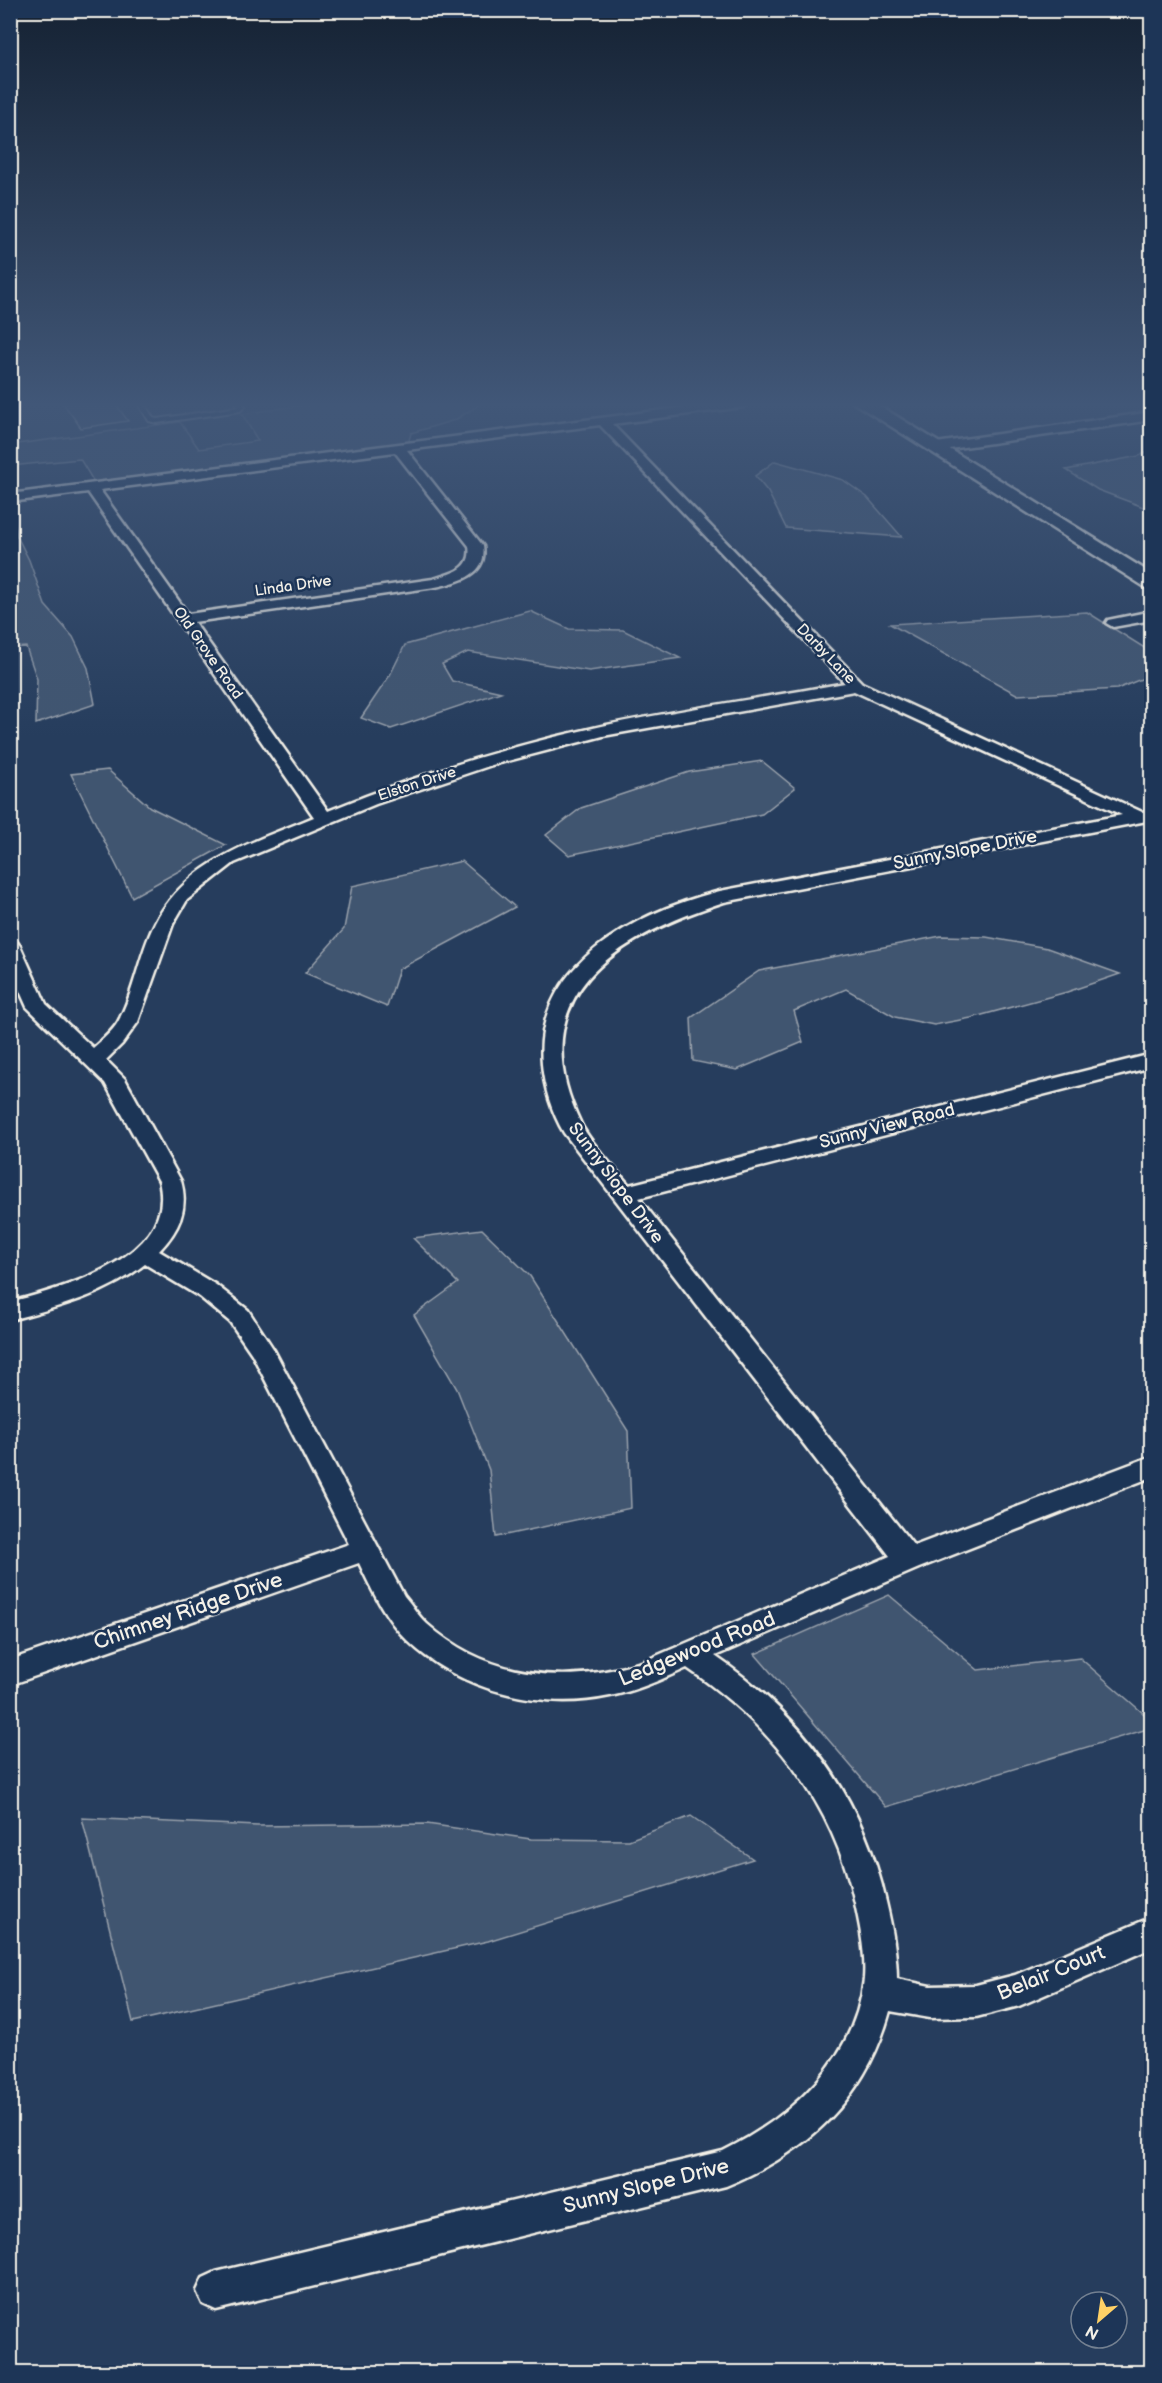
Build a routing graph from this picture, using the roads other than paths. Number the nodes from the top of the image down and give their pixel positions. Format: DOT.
graph roads {
  1 [pos="110,514"];
  2 [pos="451,514"];
  3 [pos="692,514"];
  4 [pos="1043,514"];
  5 [pos="1152,583"];
  6 [pos="1152,615"];
  7 [pos="184,619"];
  8 [pos="1113,623"];
  9 [pos="856,686"];
  10 [pos="1146,816"];
  11 [pos="324,818"];
  12 [pos="10,945"];
  13 [pos="94,1059"];
  14 [pos="1152,1060"];
  15 [pos="623,1194"];
  16 [pos="145,1253"];
  17 [pos="10,1311"];
  18 [pos="1152,1466"];
  19 [pos="366,1549"];
  20 [pos="909,1560"];
  21 [pos="689,1654"];
  22 [pos="10,1673"];
  23 [pos="1152,1932"];
  24 [pos="878,1992"];
  25 [pos="216,2291"];
  1 -- 7 [label="street, Old Grove Road"];
  2 -- 7 [label="street, Linda Drive"];
  3 -- 9 [label="street, Darby Lane"];
  4 -- 5 [label="main road"];
  6 -- 8 [label="street"];
  7 -- 11 [label="street, Old Grove Road"];
  9 -- 10 [label="street, Darby Lane"];
  9 -- 11 [label="street, Elston Drive"];
  10 -- 15 [label="street, Sunny Slope Drive"];
  11 -- 13 [label="street, Elston Drive"];
  12 -- 13 [label="street"];
  13 -- 16 [label="street"];
  14 -- 15 [label="street, Sunny View Road"];
  15 -- 20 [label="street, Sunny Slope Drive"];
  16 -- 17 [label="street"];
  16 -- 19 [label="street, Ledgewood Road"];
  18 -- 20 [label="street, Ledgewood Road"];
  19 -- 21 [label="street, Ledgewood Road"];
  19 -- 22 [label="street, Chimney Ridge Drive"];
  20 -- 21 [label="street, Ledgewood Road"];
  21 -- 24 [label="street, Sunny Slope Drive"];
  23 -- 24 [label="street, Belair Court"];
  24 -- 25 [label="street, Sunny Slope Drive"];
}
